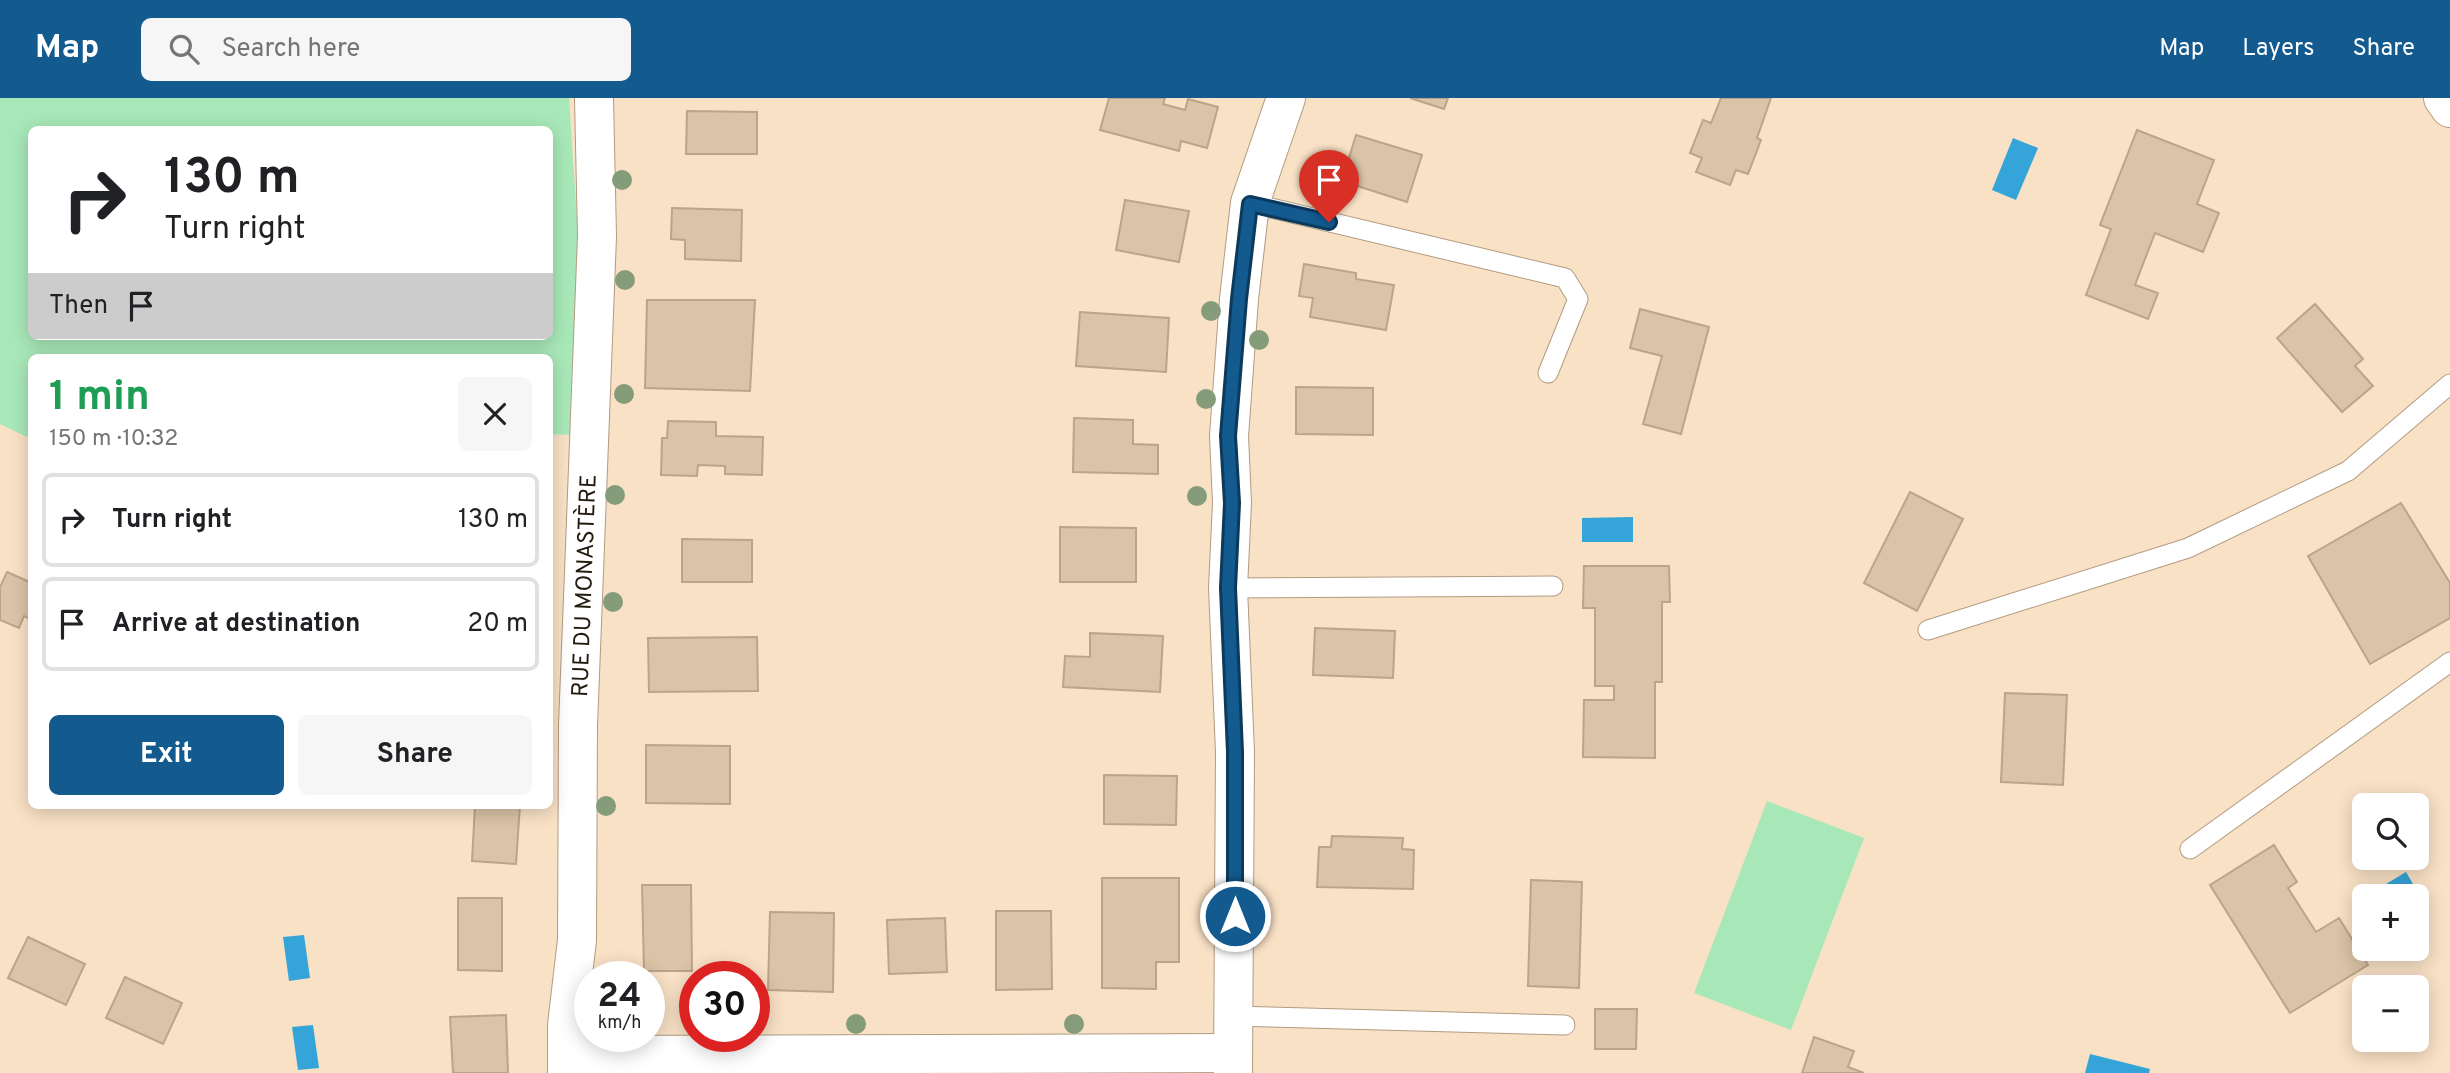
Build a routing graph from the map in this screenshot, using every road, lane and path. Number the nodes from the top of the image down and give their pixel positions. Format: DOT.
graph roads {
  1 [pos="594,98"];
  2 [pos="1286,98"];
  3 [pos="2443,98"];
  4 [pos="2450,108"];
  5 [pos="1250,204"];
  6 [pos="1548,373"];
  7 [pos="2450,384"];
  8 [pos="1553,586"];
  9 [pos="1228,588"];
  10 [pos="1928,630"];
  11 [pos="2450,662"];
  12 [pos="2190,849"];
  13 [pos="1565,1025"];
  14 [pos="1233,1048"];
  15 [pos="567,1064"];
  1 -- 15 [label="street, RUE DU MONASTÈRE"];
  2 -- 5 [label="street"];
  3 -- 4 [label="street"];
  5 -- 6 [label="lane"];
  5 -- 9 [label="street"];
  7 -- 10 [label="lane"];
  8 -- 9 [label="lane"];
  9 -- 14 [label="street"];
  11 -- 12 [label="lane"];
  13 -- 14 [label="lane"];
  14 -- 15 [label="street"];
}
